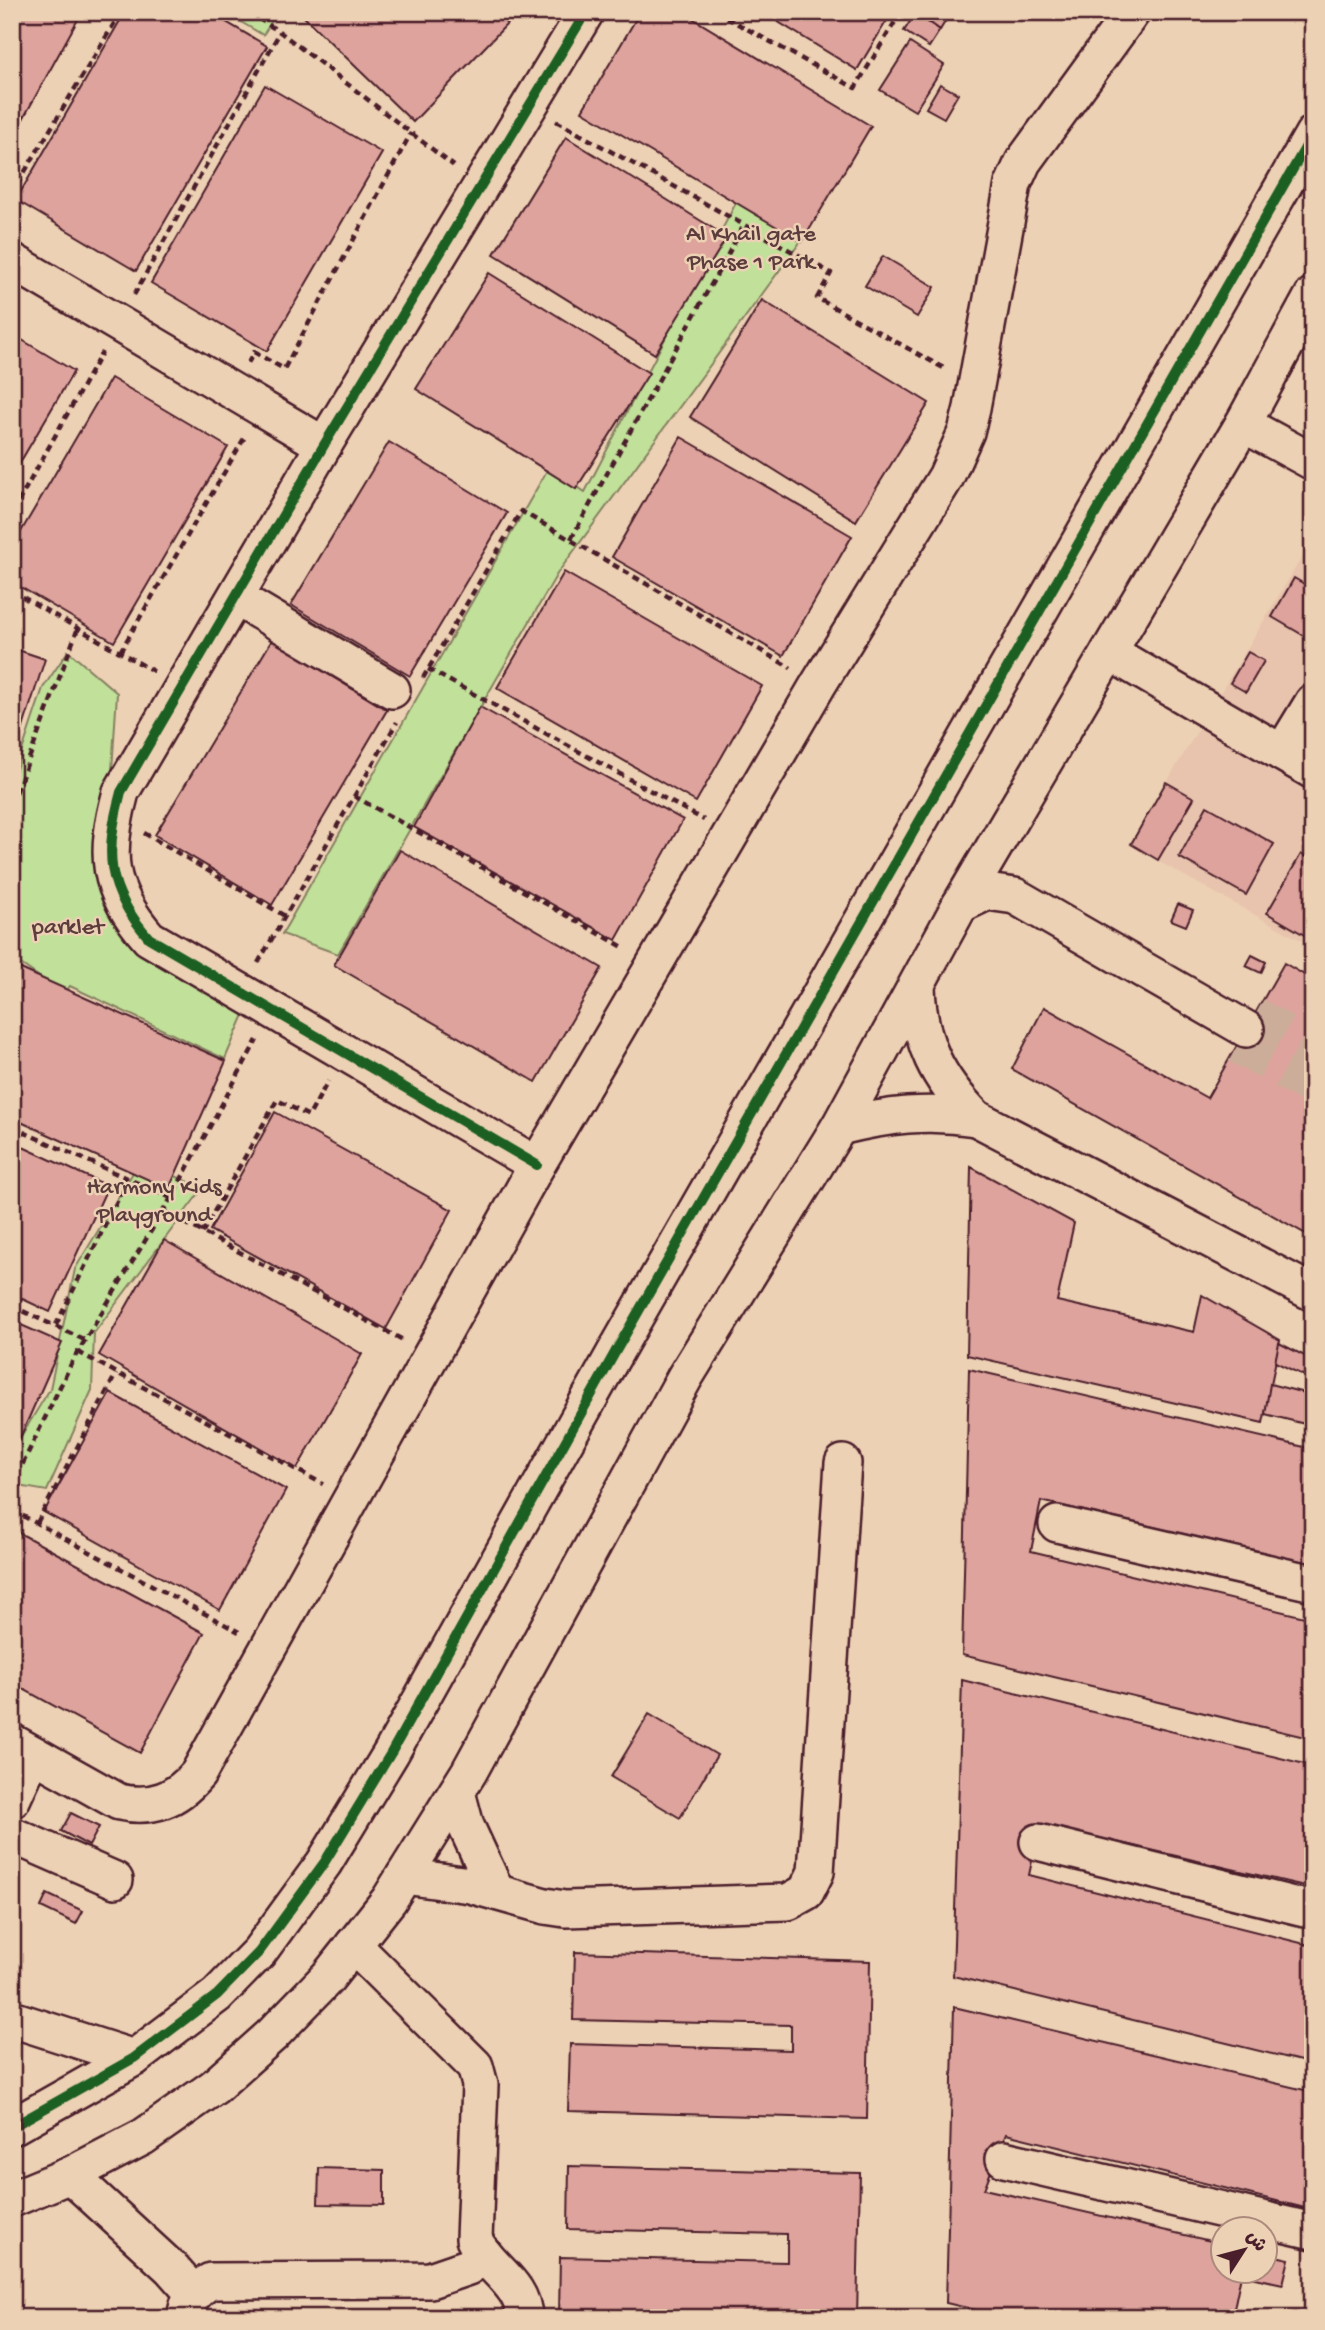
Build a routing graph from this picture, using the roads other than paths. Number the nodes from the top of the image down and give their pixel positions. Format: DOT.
graph roads {
  1 [pos="586,12"];
  2 [pos="1132,12"];
  3 [pos="1313,134"];
  4 [pos="12,261"];
  5 [pos="1313,295"];
  6 [pos="1304,330"];
  7 [pos="1243,424"];
  8 [pos="324,445"];
  9 [pos="1313,462"];
  10 [pos="237,598"];
  11 [pos="1109,652"];
  12 [pos="405,694"];
  13 [pos="1313,702"];
  14 [pos="1282,753"];
  15 [pos="1313,771"];
  16 [pos="960,905"];
  17 [pos="917,987"];
  18 [pos="1246,1030"];
  19 [pos="976,1118"];
  20 [pos="839,1127"];
  21 [pos="537,1165"];
  22 [pos="1313,1293"];
  23 [pos="843,1463"];
  24 [pos="1057,1524"];
  25 [pos="1313,1583"];
  26 [pos="23,1748"];
  27 [pos="457,1791"];
  28 [pos="12,1801"];
  29 [pos="12,1836"];
  30 [pos="1038,1843"];
  31 [pos="404,1876"];
  32 [pos="115,1880"];
  33 [pos="496,1891"];
  34 [pos="1313,1910"];
  35 [pos="353,1945"];
  36 [pos="12,2018"];
  37 [pos="134,2058"];
  38 [pos="12,2127"];
  39 [pos="1004,2159"];
  40 [pos="70,2175"];
  41 [pos="12,2199"];
  42 [pos="1313,2231"];
  43 [pos="485,2256"];
  44 [pos="190,2306"];
  45 [pos="524,2318"];
  1 -- 8 [label="street"];
  2 -- 21 [label="street"];
  3 -- 37 [label="street"];
  4 -- 8 [label="street"];
  5 -- 6 [label="street"];
  6 -- 7 [label="street"];
  7 -- 9 [label="street"];
  7 -- 11 [label="street"];
  8 -- 10 [label="street"];
  10 -- 12 [label="street"];
  10 -- 21 [label="street"];
  11 -- 14 [label="street"];
  11 -- 16 [label="street"];
  13 -- 14 [label="street"];
  14 -- 15 [label="street"];
  16 -- 17 [label="street"];
  16 -- 18 [label="street"];
  17 -- 19 [label="street"];
  17 -- 20 [label="street"];
  19 -- 20 [label="street"];
  19 -- 22 [label="street"];
  20 -- 27 [label="street"];
  21 -- 26 [label="street"];
  23 -- 33 [label="street"];
  24 -- 25 [label="street"];
  26 -- 28 [label="street"];
  27 -- 31 [label="street"];
  27 -- 33 [label="street"];
  29 -- 32 [label="street"];
  30 -- 34 [label="street"];
  31 -- 33 [label="street"];
  31 -- 35 [label="street"];
  35 -- 40 [label="street"];
  35 -- 43 [label="street"];
  36 -- 37 [label="street"];
  37 -- 38 [label="street"];
  39 -- 42 [label="street"];
  40 -- 41 [label="street"];
  40 -- 44 [label="street"];
  43 -- 44 [label="street"];
  43 -- 45 [label="street"];
}
